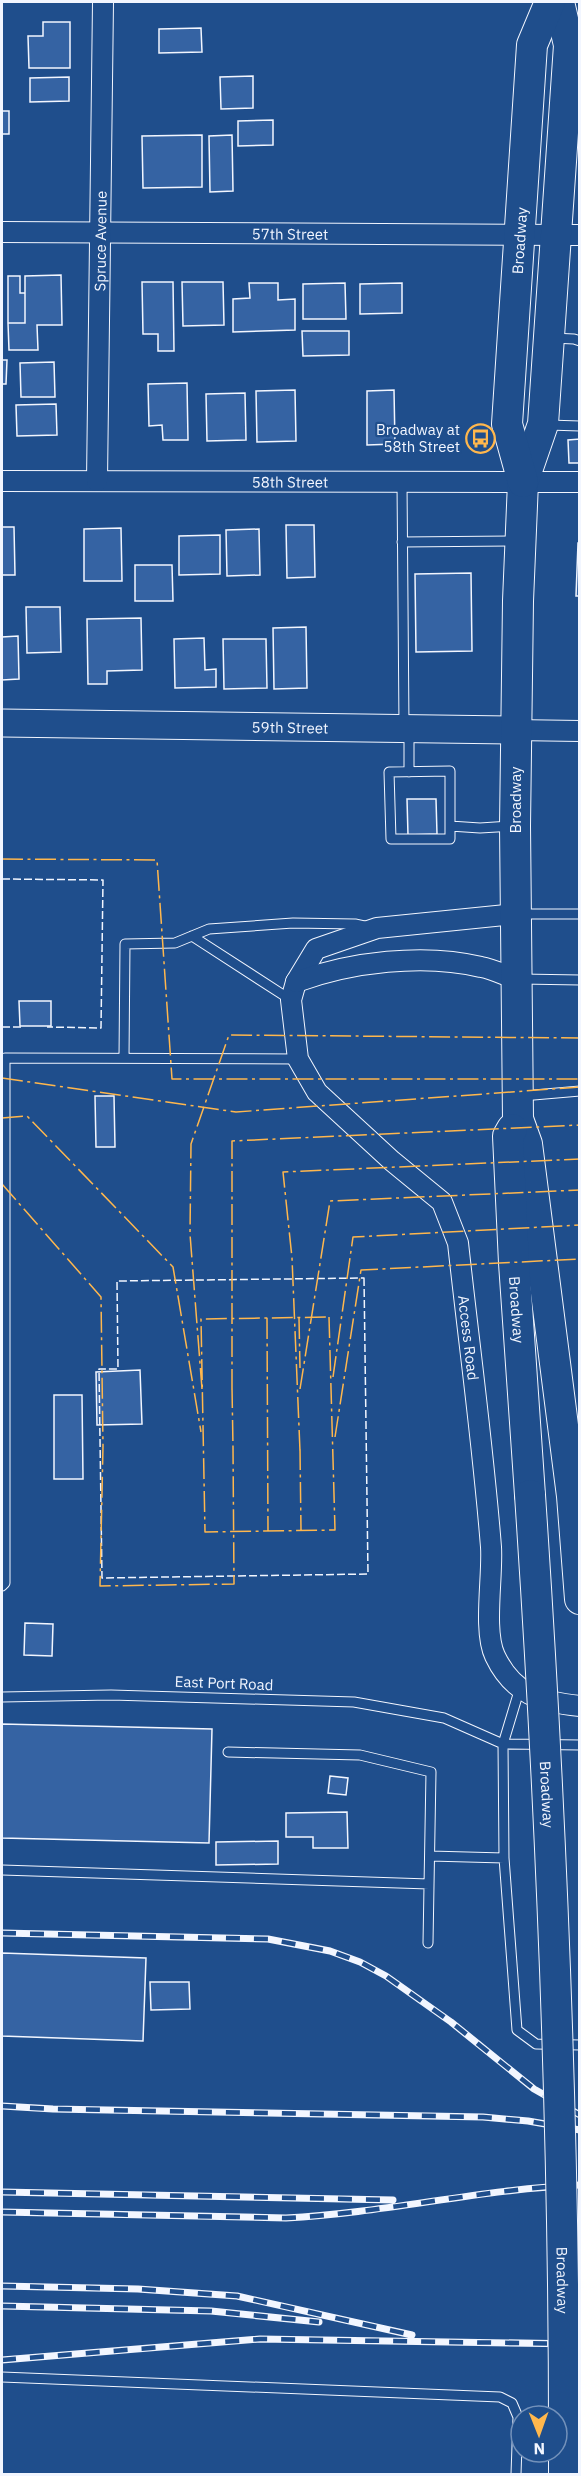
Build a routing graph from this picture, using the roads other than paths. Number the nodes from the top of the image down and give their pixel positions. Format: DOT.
graph roads {
  1 [pos="103,2"];
  2 [pos="550,2"];
  3 [pos="559,2"];
  4 [pos="2,232"];
  5 [pos="100,233"];
  6 [pos="520,233"];
  7 [pos="567,234"];
  8 [pos="548,337"];
  9 [pos="579,341"];
  10 [pos="543,424"];
  11 [pos="579,426"];
  12 [pos="2,481"];
  13 [pos="97,481"];
  14 [pos="402,482"];
  15 [pos="523,482"];
  16 [pos="579,483"];
  17 [pos="520,541"];
  18 [pos="402,542"];
  19 [pos="2,723"];
  20 [pos="407,728"];
  21 [pos="514,730"];
  22 [pos="579,731"];
  23 [pos="409,772"];
  24 [pos="450,826"];
  25 [pos="514,826"];
  26 [pos="515,914"];
  27 [pos="579,914"];
  28 [pos="377,928"];
  29 [pos="192,936"];
  30 [pos="516,979"];
  31 [pos="579,980"];
  32 [pos="294,991"];
  33 [pos="124,1058"];
  34 [pos="298,1059"];
  35 [pos="579,1091"];
  36 [pos="3,1096"];
  37 [pos="518,1108"];
  38 [pos="2,1586"];
  39 [pos="579,1599"];
  40 [pos="519,1690"];
  41 [pos="2,1697"];
  42 [pos="579,1706"];
  43 [pos="503,1744"];
  44 [pos="579,1745"];
  45 [pos="228,1752"];
  46 [pos="430,1856"];
  47 [pos="504,1858"];
  48 [pos="2,1870"];
  49 [pos="429,1884"];
  50 [pos="428,1943"];
  51 [pos="579,2045"];
  52 [pos="2,2377"];
  53 [pos="516,2475"];
  54 [pos="564,2475"];
  1 -- 5 [label="street, Spruce Avenue"];
  2 -- 6 [label="main road, Broadway"];
  3 -- 7 [label="main road, Broadway"];
  4 -- 5 [label="street, 57th Street"];
  5 -- 6 [label="street, 57th Street"];
  5 -- 13 [label="street, Spruce Avenue"];
  6 -- 7 [label="street, 57th Street"];
  6 -- 15 [label="main road, Broadway"];
  7 -- 8 [label="main road, Broadway"];
  8 -- 9 [label="lane"];
  8 -- 10 [label="main road, Broadway"];
  10 -- 11 [label="lane"];
  10 -- 15 [label="main road, Broadway"];
  12 -- 13 [label="street, 58th Street"];
  13 -- 14 [label="street, 58th Street"];
  14 -- 15 [label="street, 58th Street"];
  14 -- 18 [label="lane"];
  15 -- 16 [label="street, 58th Street"];
  15 -- 17 [label="main road, Broadway"];
  17 -- 18 [label="lane"];
  17 -- 21 [label="main road, Broadway"];
  18 -- 20 [label="lane"];
  19 -- 20 [label="street, 59th Street"];
  20 -- 21 [label="street, 59th Street"];
  20 -- 23 [label="lane"];
  21 -- 22 [label="street, 59th Street"];
  21 -- 25 [label="main road, Broadway"];
  23 -- 24 [label="lane"];
  23 -- 24 [label="lane"];
  24 -- 25 [label="lane"];
  25 -- 26 [label="main road, Broadway"];
  26 -- 27 [label="lane"];
  26 -- 28 [label="street"];
  26 -- 30 [label="main road, Broadway"];
  28 -- 29 [label="lane"];
  28 -- 32 [label="street"];
  29 -- 32 [label="lane"];
  29 -- 33 [label="lane"];
  30 -- 31 [label="lane"];
  30 -- 32 [label="street"];
  30 -- 37 [label="main road, Broadway"];
  32 -- 34 [label="street, Access Road"];
  33 -- 34 [label="lane"];
  33 -- 36 [label="lane"];
  34 -- 40 [label="street, Access Road"];
  35 -- 37 [label="lane"];
  36 -- 38 [label="lane"];
  37 -- 39 [label="main road, Broadway"];
  37 -- 54 [label="main road, Broadway, bridge"];
  40 -- 42 [label="street"];
  40 -- 43 [label="lane"];
  41 -- 43 [label="lane, East Port Road"];
  43 -- 44 [label="lane"];
  43 -- 47 [label="lane"];
  45 -- 46 [label="lane"];
  46 -- 47 [label="lane"];
  46 -- 49 [label="lane"];
  47 -- 51 [label="lane"];
  48 -- 49 [label="lane"];
  49 -- 50 [label="lane"];
  52 -- 53 [label="lane"];
}
